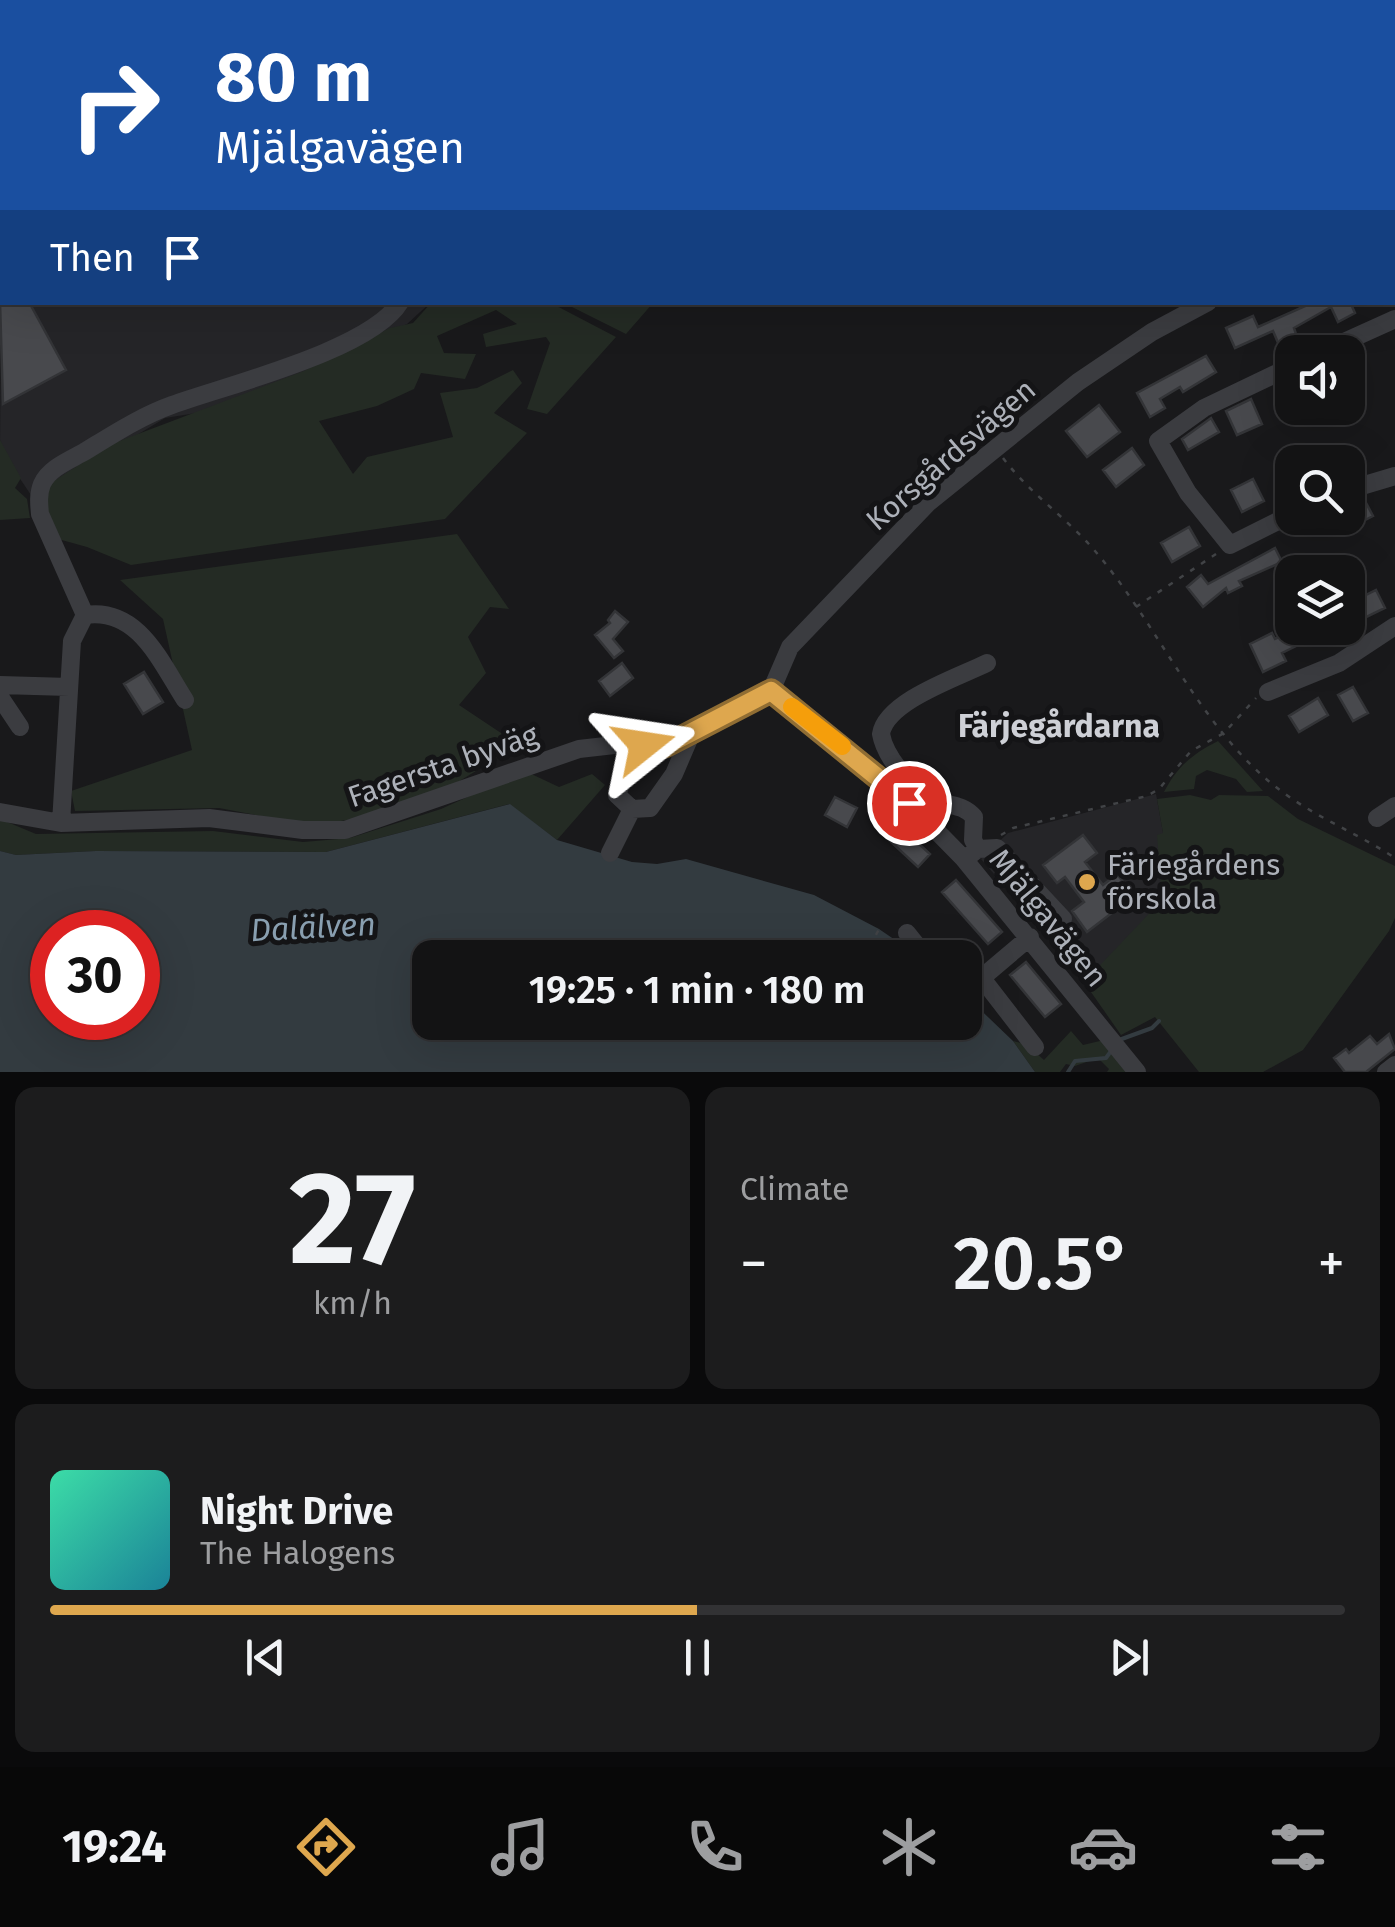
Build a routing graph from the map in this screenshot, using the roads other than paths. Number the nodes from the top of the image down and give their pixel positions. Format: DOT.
graph roads {
  1 [pos="398,305"];
  2 [pos="1202,305"];
  3 [pos="1395,319"];
  4 [pos="1360,335"];
  5 [pos="1275,374"];
  6 [pos="1395,476"];
  7 [pos="1365,485"];
  8 [pos="1275,522"];
  9 [pos="85,615"];
  10 [pos="1395,626"];
  11 [pos="987,663"];
  12 [pos="0,684"];
  13 [pos="69,688"];
  14 [pos="771,691"];
  15 [pos="1268,692"];
  16 [pos="0,698"];
  17 [pos="184,700"];
  18 [pos="20,727"];
  19 [pos="692,732"];
  20 [pos="665,746"];
  21 [pos="1395,806"];
  22 [pos="632,808"];
  23 [pos="0,812"];
  24 [pos="1376,818"];
  25 [pos="62,824"];
  26 [pos="610,853"];
  27 [pos="972,854"];
  28 [pos="1063,919"];
  29 [pos="907,934"];
  30 [pos="1030,937"];
  31 [pos="912,940"];
  32 [pos="982,975"];
  33 [pos="982,987"];
  34 [pos="1034,1046"];
  35 [pos="1395,1065"];
  36 [pos="1136,1072"];
  37 [pos="1386,1072"];
  1 -- 9 [label="street"];
  2 -- 14 [label="street, Korsgårdsvägen"];
  3 -- 4 [label="street"];
  5 -- 8 [label="street"];
  6 -- 7 [label="street"];
  9 -- 13 [label="street"];
  9 -- 17 [label="street"];
  10 -- 15 [label="street"];
  11 -- 27 [label="street"];
  12 -- 13 [label="street"];
  13 -- 25 [label="street"];
  14 -- 19 [label="street, Fagersta byväg"];
  14 -- 27 [label="street, Mjälgavägen"];
  16 -- 18 [label="street"];
  19 -- 20 [label="street, Fagersta byväg"];
  19 -- 22 [label="street"];
  20 -- 22 [label="street"];
  20 -- 25 [label="street, Fagersta byväg"];
  21 -- 24 [label="street"];
  22 -- 26 [label="street"];
  23 -- 25 [label="street, Fagersta byväg"];
  27 -- 28 [label="street"];
  27 -- 30 [label="street, Mjälgavägen"];
  29 -- 31 [label="street"];
  30 -- 32 [label="street"];
  30 -- 36 [label="street, Mjälgavägen"];
  33 -- 34 [label="street"];
  35 -- 37 [label="street"];
}
